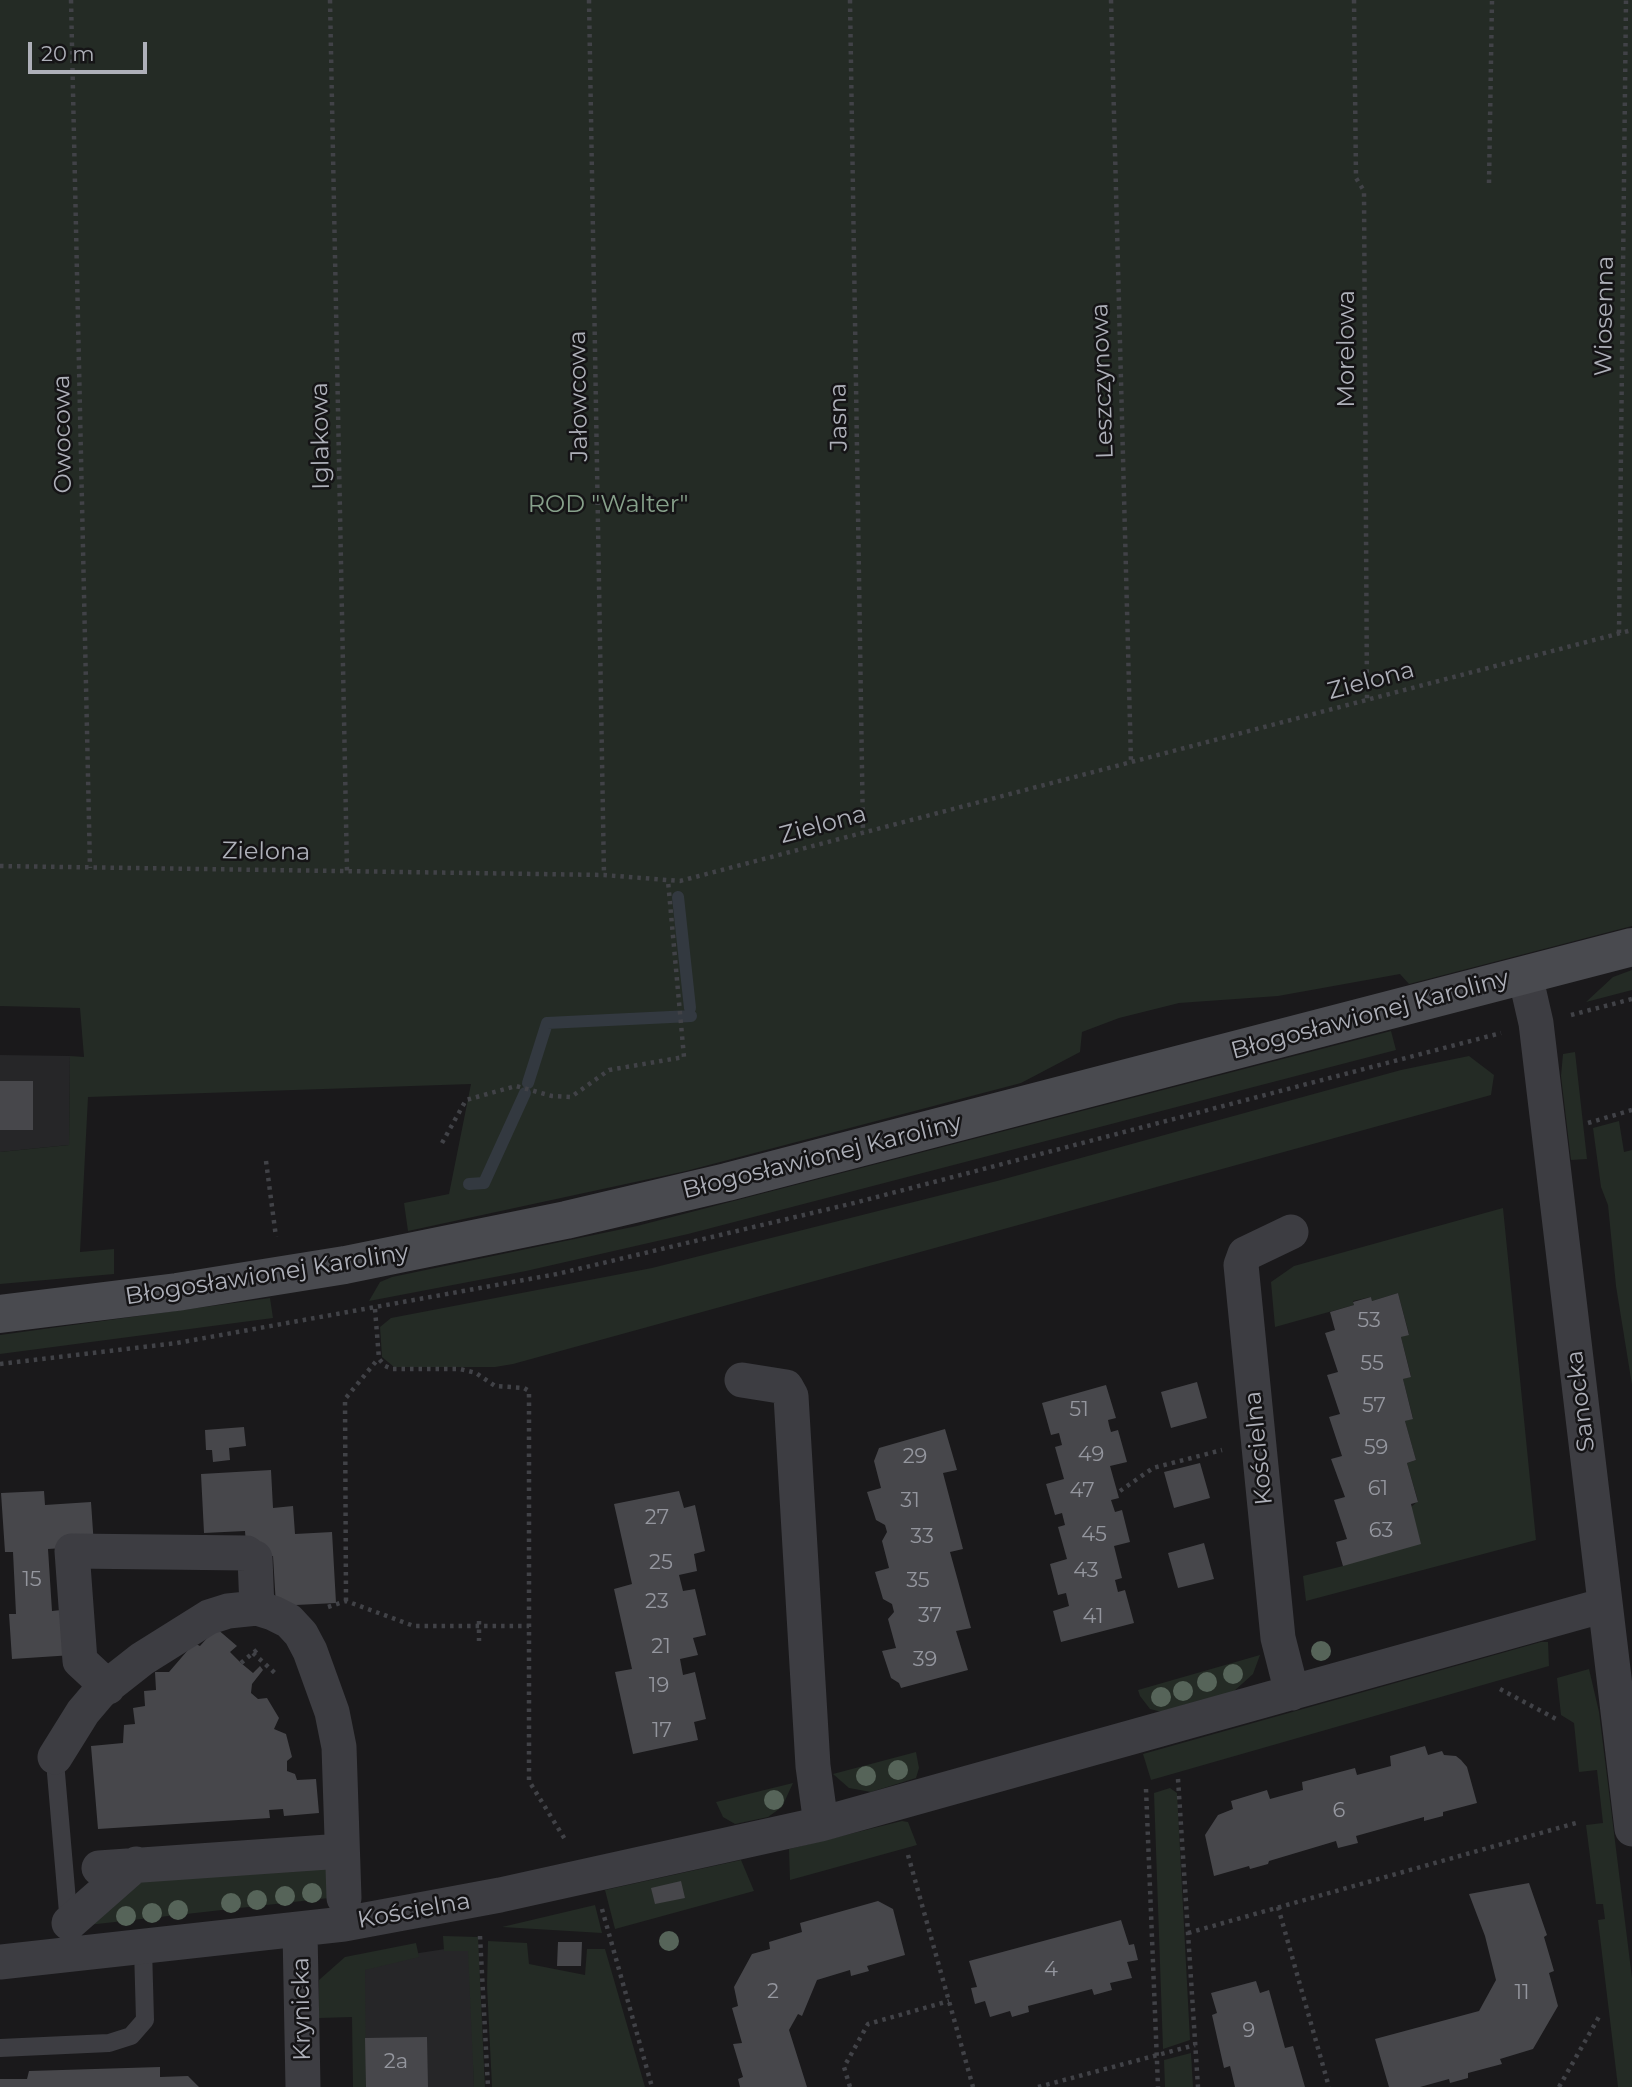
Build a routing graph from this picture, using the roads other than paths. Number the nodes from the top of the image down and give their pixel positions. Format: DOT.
graph roads {
  1 [pos="1632,947"];
  2 [pos="1525,975"];
  3 [pos="1292,1232"];
  4 [pos="0,1314"];
  5 [pos="742,1380"];
  6 [pos="1605,1605"];
  7 [pos="257,1608"];
  8 [pos="108,1687"];
  9 [pos="1292,1693"];
  10 [pos="54,1746"];
  11 [pos="1631,1818"];
  12 [pos="821,1824"];
  13 [pos="342,1851"];
  14 [pos="136,1864"];
  15 [pos="99,1868"];
  16 [pos="344,1898"];
  17 [pos="300,1931"];
  18 [pos="70,1939"];
  19 [pos="143,1948"];
  20 [pos="0,1962"];
  21 [pos="0,2048"];
  22 [pos="303,2087"];
  1 -- 2 [label="street, Błogosławionej Karoliny"];
  2 -- 4 [label="street, Błogosławionej Karoliny"];
  2 -- 6 [label="street, Sanocka"];
  3 -- 9 [label="street, Kościelna"];
  5 -- 12 [label="street"];
  6 -- 9 [label="street, Kościelna"];
  6 -- 11 [label="street, Sanocka"];
  7 -- 8 [label="street"];
  7 -- 8 [label="street"];
  7 -- 13 [label="street"];
  8 -- 10 [label="street"];
  9 -- 12 [label="street, Kościelna"];
  10 -- 18 [label="lane"];
  12 -- 17 [label="street, Kościelna"];
  13 -- 14 [label="street"];
  13 -- 16 [label="street"];
  14 -- 15 [label="street"];
  14 -- 18 [label="street"];
  17 -- 19 [label="street, Kościelna"];
  17 -- 22 [label="street, Krynicka"];
  18 -- 19 [label="street, Kościelna"];
  18 -- 20 [label="street, Kościelna"];
  19 -- 21 [label="lane"];
}
